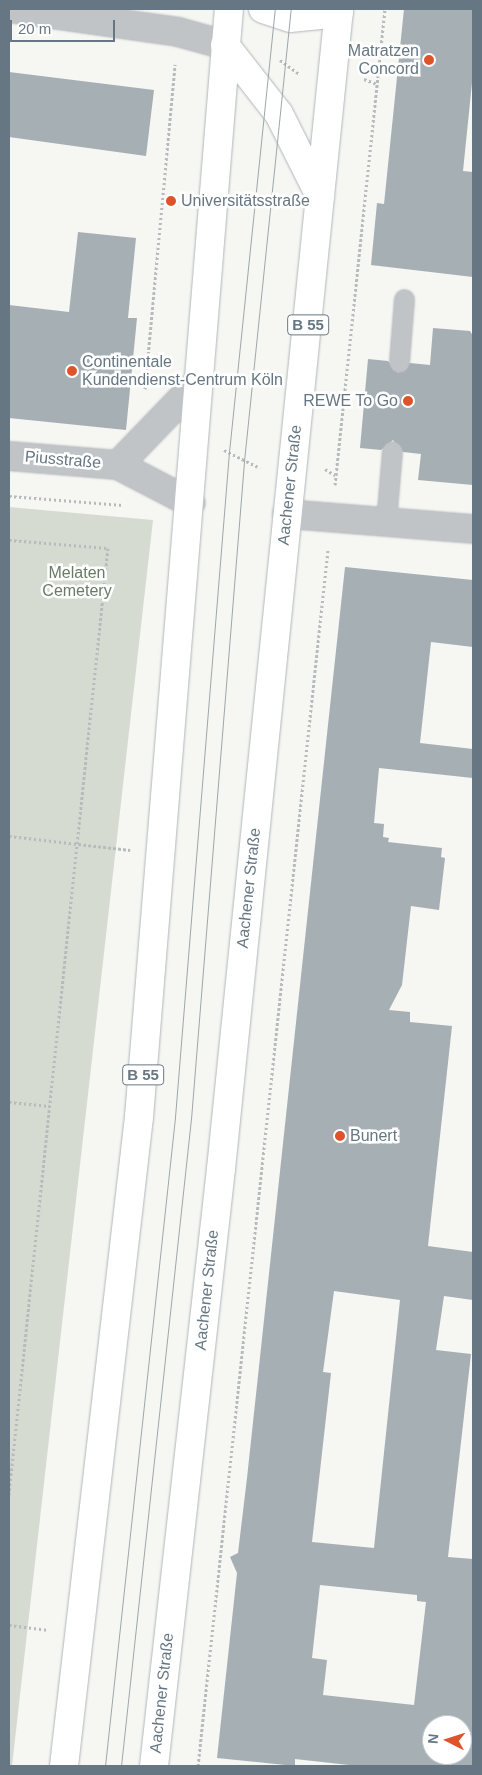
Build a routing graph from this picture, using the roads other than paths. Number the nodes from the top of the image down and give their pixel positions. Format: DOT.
graph roads {
  1 [pos="15,9"];
  2 [pos="229,9"];
  3 [pos="264,9"];
  4 [pos="43,11"];
  5 [pos="339,11"];
  6 [pos="72,13"];
  7 [pos="225,45"];
  8 [pos="322,199"];
  9 [pos="404,299"];
  10 [pos="399,362"];
  11 [pos="199,381"];
  12 [pos="392,451"];
  13 [pos="9,456"];
  14 [pos="118,465"];
  15 [pos="190,503"];
  16 [pos="288,514"];
  17 [pos="386,522"];
  18 [pos="473,529"];
  19 [pos="64,1766"];
  20 [pos="154,1766"];
  1 -- 4 [label="street"];
  2 -- 7 [label="main road, B 55"];
  3 -- 5 [label="main road"];
  4 -- 6 [label="street"];
  5 -- 8 [label="main road, Aachener Straße / B 55"];
  6 -- 7 [label="street"];
  7 -- 8 [label="main road"];
  7 -- 11 [label="main road, B 55"];
  8 -- 16 [label="main road, Aachener Straße / B 55"];
  9 -- 10 [label="lane"];
  11 -- 14 [label="street, Piusstraße"];
  11 -- 15 [label="main road, B 55"];
  12 -- 17 [label="lane"];
  13 -- 14 [label="street, Piusstraße"];
  14 -- 15 [label="street, Piusstraße"];
  15 -- 19 [label="main road, B 55"];
  16 -- 17 [label="street"];
  16 -- 20 [label="main road, Aachener Straße / B 55"];
  17 -- 18 [label="street"];
}
